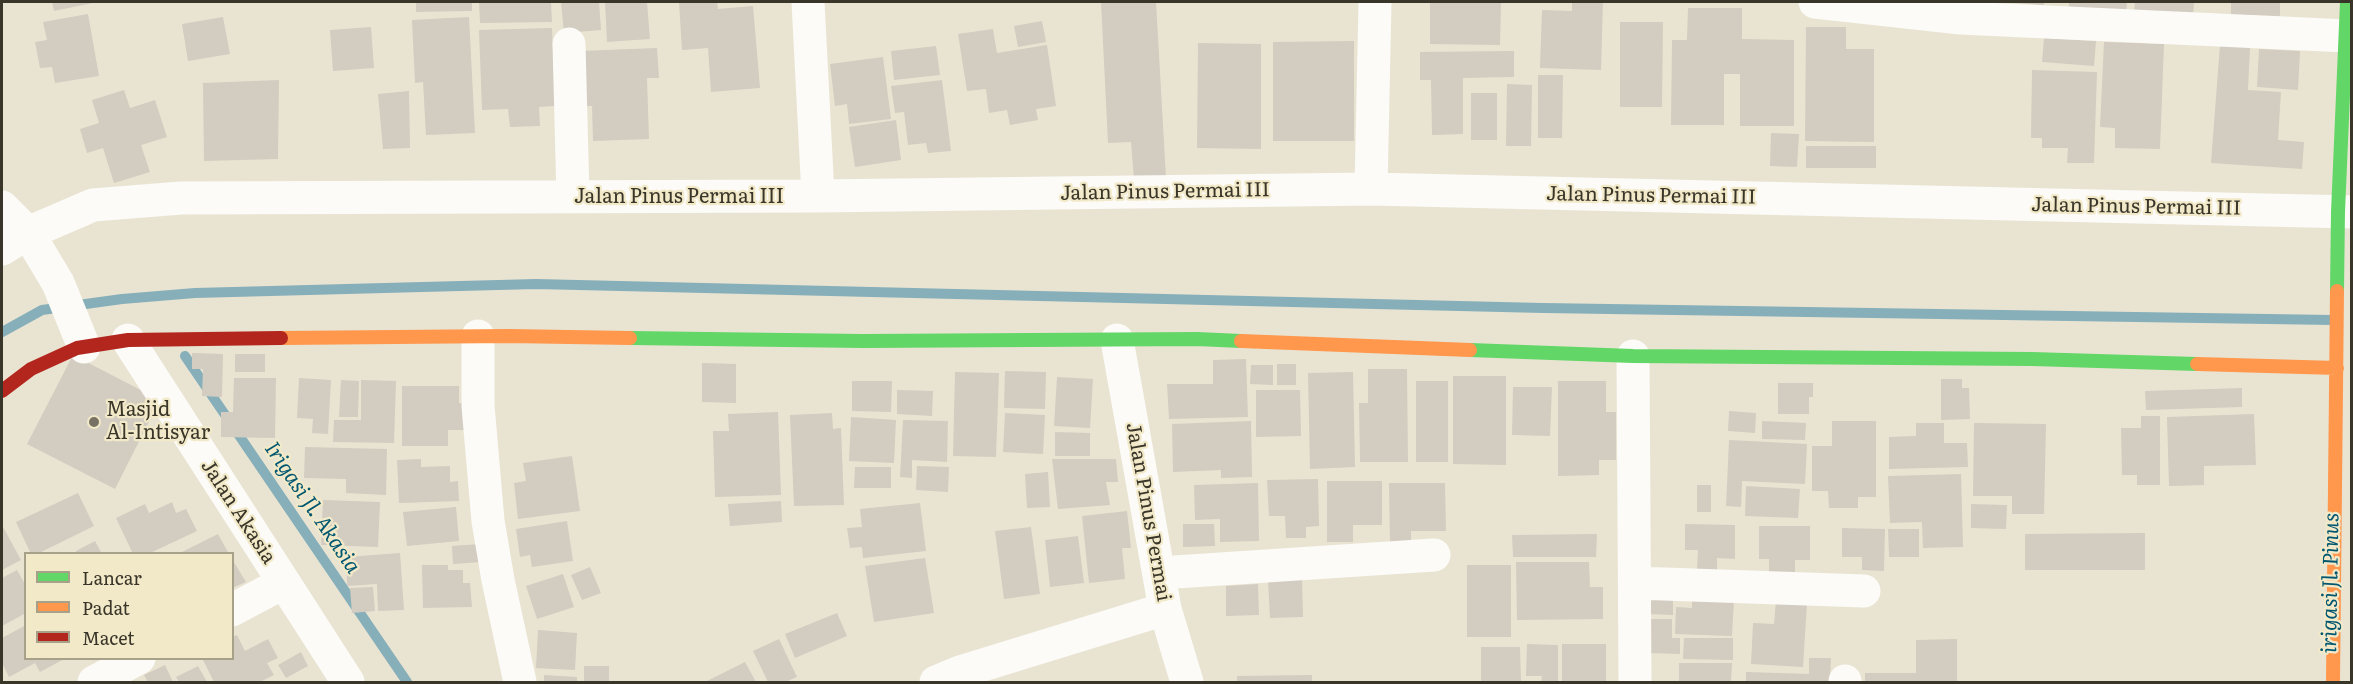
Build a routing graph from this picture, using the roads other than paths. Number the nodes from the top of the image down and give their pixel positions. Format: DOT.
graph roads {
  1 [pos="808,2"];
  2 [pos="1375,2"];
  3 [pos="1815,2"];
  4 [pos="2347,2"];
  5 [pos="2347,36"];
  6 [pos="569,44"];
  7 [pos="1371,189"];
  8 [pos="818,196"];
  9 [pos="573,197"];
  10 [pos="2,207"];
  11 [pos="2345,212"];
  12 [pos="15,241"];
  13 [pos="79,334"];
  14 [pos="477,336"];
  15 [pos="128,340"];
  16 [pos="1117,340"];
  17 [pos="1633,356"];
  18 [pos="2337,368"];
  19 [pos="2,391"];
  20 [pos="2343,471"];
  21 [pos="1434,555"];
  22 [pos="1160,573"];
  23 [pos="283,583"];
  24 [pos="1635,583"];
  25 [pos="1864,591"];
  26 [pos="234,609"];
  27 [pos="1165,609"];
  28 [pos="136,660"];
  29 [pos="94,682"];
  30 [pos="348,682"];
  31 [pos="520,682"];
  32 [pos="936,682"];
  33 [pos="1187,682"];
  34 [pos="1635,682"];
  35 [pos="2332,682"];
  1 -- 8 [label="street"];
  2 -- 7 [label="street"];
  3 -- 5 [label="street"];
  4 -- 5 [label="street"];
  5 -- 11 [label="street"];
  6 -- 9 [label="street"];
  7 -- 8 [label="street, Jalan Pinus Permai III"];
  7 -- 11 [label="street, Jalan Pinus Permai III"];
  8 -- 9 [label="street, Jalan Pinus Permai III"];
  9 -- 12 [label="street, Jalan Pinus Permai III"];
  10 -- 12 [label="street"];
  11 -- 18 [label="street"];
  12 -- 13 [label="street"];
  13 -- 15 [label="street"];
  13 -- 19 [label="street"];
  14 -- 15 [label="street"];
  14 -- 16 [label="street"];
  14 -- 31 [label="street"];
  15 -- 23 [label="street, Jalan Akasia"];
  16 -- 17 [label="street"];
  16 -- 22 [label="street, Jalan Pinus Permai"];
  17 -- 18 [label="street"];
  17 -- 24 [label="street"];
  18 -- 20 [label="street"];
  20 -- 35 [label="street"];
  21 -- 22 [label="street"];
  22 -- 27 [label="street, Jalan Pinus Permai"];
  23 -- 26 [label="street"];
  23 -- 30 [label="street, Jalan Akasia"];
  24 -- 25 [label="street"];
  24 -- 34 [label="street"];
  27 -- 32 [label="street"];
  27 -- 33 [label="street, Jalan Pinus Permai"];
  28 -- 29 [label="street"];
}
